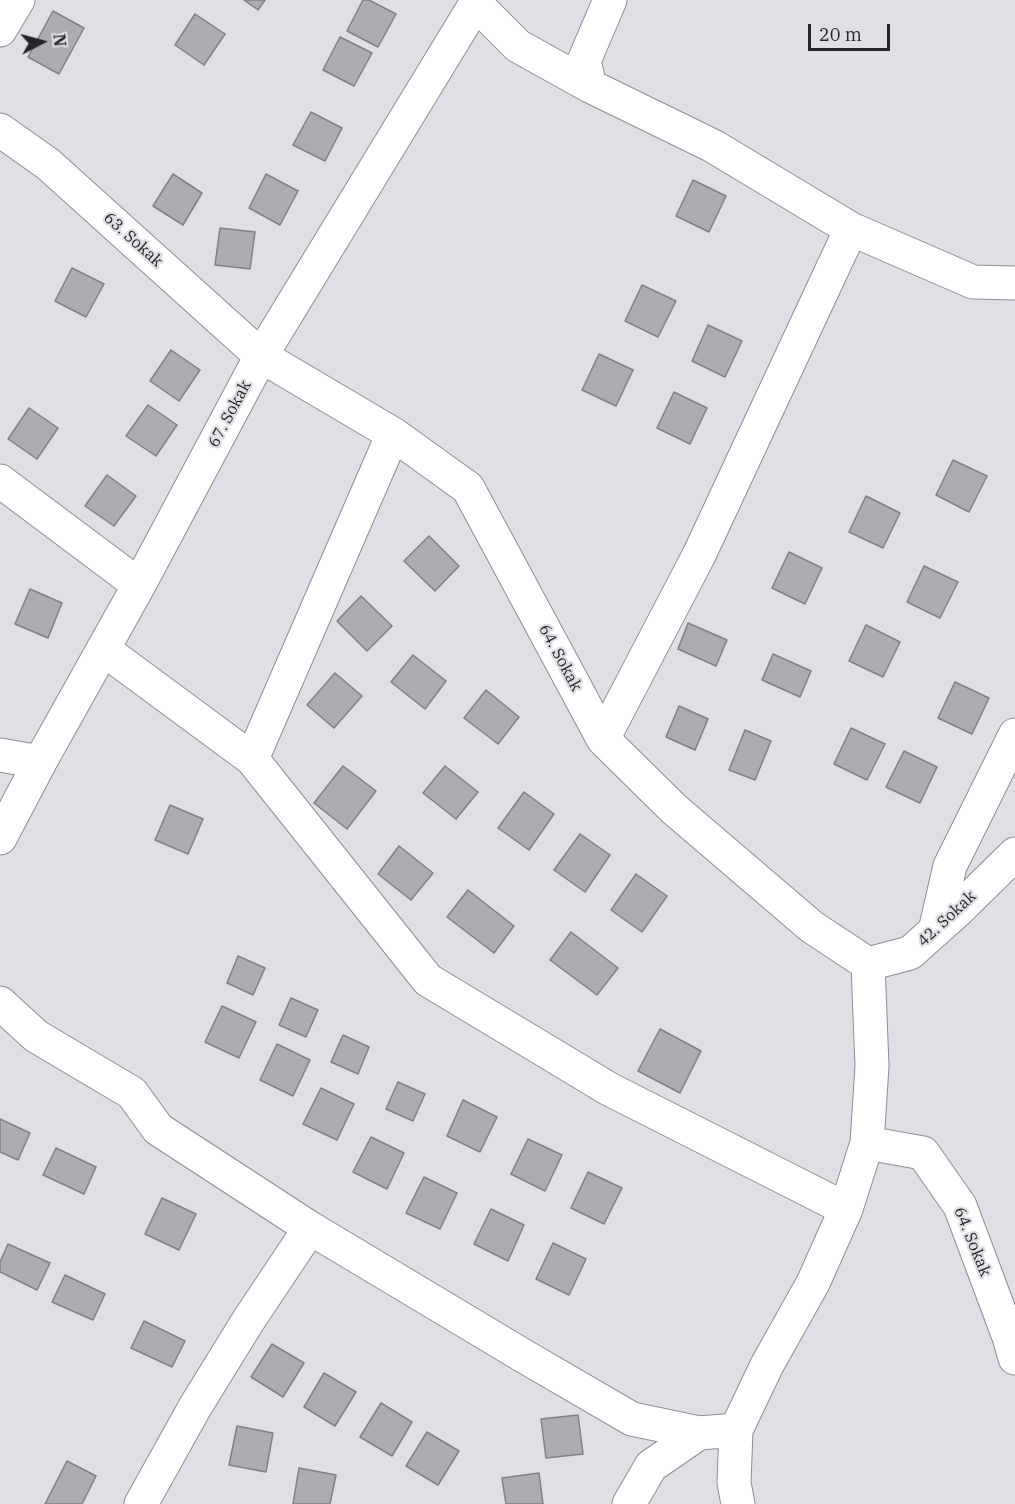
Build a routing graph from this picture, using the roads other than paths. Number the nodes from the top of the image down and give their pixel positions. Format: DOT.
graph roads {
  1 [pos="18,0"];
  2 [pos="610,0"];
  3 [pos="477,2"];
  4 [pos="0,30"];
  5 [pos="591,86"];
  6 [pos="0,130"];
  7 [pos="851,229"];
  8 [pos="1015,283"];
  9 [pos="261,356"];
  10 [pos="393,434"];
  11 [pos="0,481"];
  12 [pos="139,585"];
  13 [pos="103,649"];
  14 [pos="1015,735"];
  15 [pos="603,739"];
  16 [pos="0,755"];
  17 [pos="252,759"];
  18 [pos="40,762"];
  19 [pos="0,838"];
  20 [pos="1015,854"];
  21 [pos="935,931"];
  22 [pos="868,964"];
  23 [pos="0,1003"];
  24 [pos="867,1143"];
  25 [pos="846,1209"];
  26 [pos="310,1228"];
  27 [pos="1015,1358"];
  28 [pos="736,1430"];
  29 [pos="699,1433"];
  30 [pos="141,1504"];
  31 [pos="629,1504"];
  32 [pos="738,1504"];
  1 -- 4 [label="street"];
  2 -- 5 [label="street"];
  3 -- 5 [label="street"];
  3 -- 9 [label="street, 67. Sokak"];
  5 -- 7 [label="street"];
  6 -- 9 [label="street, 63. Sokak"];
  7 -- 8 [label="street"];
  7 -- 15 [label="street"];
  9 -- 10 [label="street, 64. Sokak"];
  9 -- 12 [label="street, 67. Sokak"];
  10 -- 15 [label="street, 64. Sokak"];
  10 -- 17 [label="street"];
  11 -- 12 [label="street"];
  12 -- 13 [label="street, 67. Sokak"];
  13 -- 17 [label="street"];
  13 -- 18 [label="street, 67. Sokak"];
  14 -- 21 [label="street"];
  15 -- 22 [label="street, 64. Sokak"];
  16 -- 18 [label="street"];
  17 -- 25 [label="street"];
  18 -- 19 [label="street, 67. Sokak"];
  20 -- 21 [label="street, 42. Sokak"];
  21 -- 22 [label="street, 42. Sokak"];
  22 -- 24 [label="street"];
  23 -- 26 [label="street"];
  24 -- 25 [label="street"];
  24 -- 27 [label="street, 64. Sokak"];
  25 -- 28 [label="street"];
  26 -- 29 [label="street"];
  26 -- 30 [label="street"];
  28 -- 29 [label="street"];
  28 -- 32 [label="street"];
  29 -- 31 [label="street"];
}
